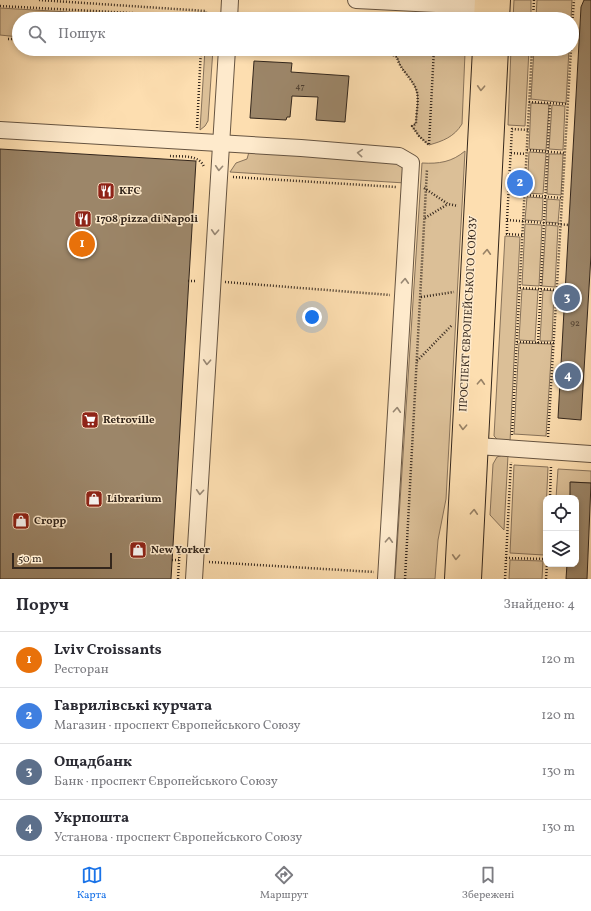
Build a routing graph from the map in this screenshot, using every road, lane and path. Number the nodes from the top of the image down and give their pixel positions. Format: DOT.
graph roads {
  1 [pos="39,0"];
  2 [pos="230,0"];
  3 [pos="356,0"];
  4 [pos="534,0"];
  5 [pos="574,0"];
  6 [pos="0,6"];
  7 [pos="492,9"];
  8 [pos="103,12"];
  9 [pos="206,12"];
  10 [pos="229,12"];
  11 [pos="533,12"];
  12 [pos="573,12"];
  13 [pos="8,39"];
  14 [pos="12,39"];
  15 [pos="201,56"];
  16 [pos="227,56"];
  17 [pos="395,56"];
  18 [pos="434,56"];
  19 [pos="483,56"];
  20 [pos="498,56"];
  21 [pos="532,56"];
  22 [pos="570,56"];
  23 [pos="529,102"];
  24 [pos="550,103"];
  25 [pos="567,104"];
  26 [pos="0,130"];
  27 [pos="528,130"];
  28 [pos="197,132"];
  29 [pos="221,143"];
  30 [pos="526,152"];
  31 [pos="547,152"];
  32 [pos="511,153"];
  33 [pos="564,153"];
  34 [pos="164,156"];
  35 [pos="427,169"];
  36 [pos="510,173"];
  37 [pos="525,174"];
  38 [pos="204,175"];
  39 [pos="226,176"];
  40 [pos="400,187"];
  41 [pos="425,188"];
  42 [pos="524,195"];
  43 [pos="545,197"];
  44 [pos="562,198"];
  45 [pos="448,204"];
  46 [pos="458,204"];
  47 [pos="424,219"];
  48 [pos="507,220"];
  49 [pos="523,221"];
  50 [pos="544,223"];
  51 [pos="560,225"];
  52 [pos="569,225"];
  53 [pos="522,235"];
  54 [pos="198,274"];
  55 [pos="188,280"];
  56 [pos="197,281"];
  57 [pos="223,282"];
  58 [pos="520,288"];
  59 [pos="196,289"];
  60 [pos="540,289"];
  61 [pos="557,290"];
  62 [pos="392,295"];
  63 [pos="421,297"];
  64 [pos="454,298"];
  65 [pos="453,318"];
  66 [pos="517,342"];
  67 [pos="538,343"];
  68 [pos="554,344"];
  69 [pos="417,361"];
  70 [pos="477,446"];
  71 [pos="511,448"];
  72 [pos="550,451"];
  73 [pos="591,454"];
  74 [pos="550,495"];
  75 [pos="181,536"];
  76 [pos="506,558"];
  77 [pos="543,559"];
  78 [pos="172,560"];
  79 [pos="179,560"];
  80 [pos="206,562"];
  81 [pos="547,567"];
  82 [pos="382,576"];
  83 [pos="178,579"];
  84 [pos="194,579"];
  85 [pos="406,579"];
  86 [pos="455,579"];
  87 [pos="471,579"];
  88 [pos="505,579"];
  89 [pos="546,579"];
  1 -- 9 [label="path"];
  2 -- 10 [label="street"];
  3 -- 7 [label="street"];
  4 -- 11 [label="path"];
  5 -- 12 [label="path"];
  6 -- 8 [label="path"];
  13 -- 14 [label="path"];
  15 -- 28 [label="path"];
  16 -- 29 [label="street"];
  17 -- 18 [label="path"];
  19 -- 86 [label="main road, ПРОСПЕКТ ЄВРОПЕЙСЬКОГО СОЮЗУ, one-way"];
  70 -- 20 [label="main road, ПРОСПЕКТ ЄВРОПЕЙСЬКОГО СОЮЗУ, one-way"];
  21 -- 23 [label="path"];
  22 -- 25 [label="path"];
  23 -- 24 [label="path"];
  23 -- 27 [label="path"];
  24 -- 25 [label="path"];
  24 -- 31 [label="path"];
  25 -- 33 [label="path"];
  26 -- 29 [label="street"];
  27 -- 30 [label="path"];
  27 -- 32 [label="path"];
  82 -- 29 [label="street, one-way"];
  29 -- 84 [label="street, one-way"];
  30 -- 31 [label="path"];
  30 -- 32 [label="path"];
  30 -- 37 [label="path"];
  31 -- 33 [label="path"];
  31 -- 43 [label="path"];
  32 -- 36 [label="path"];
  33 -- 44 [label="path"];
  34 -- 38 [label="path"];
  35 -- 41 [label="path"];
  36 -- 37 [label="path"];
  36 -- 48 [label="path"];
  37 -- 42 [label="path"];
  39 -- 40 [label="path"];
  41 -- 45 [label="path"];
  41 -- 47 [label="path"];
  42 -- 43 [label="path"];
  42 -- 49 [label="path"];
  43 -- 44 [label="path"];
  43 -- 50 [label="path"];
  44 -- 51 [label="path"];
  45 -- 46 [label="path"];
  45 -- 47 [label="path"];
  47 -- 63 [label="path"];
  48 -- 49 [label="path"];
  48 -- 53 [label="path"];
  49 -- 50 [label="path"];
  49 -- 53 [label="path"];
  50 -- 51 [label="path"];
  50 -- 60 [label="path"];
  51 -- 52 [label="path"];
  51 -- 61 [label="path"];
  53 -- 58 [label="path"];
  54 -- 56 [label="path"];
  55 -- 56 [label="path"];
  56 -- 59 [label="path"];
  57 -- 62 [label="path"];
  58 -- 60 [label="path"];
  58 -- 66 [label="path"];
  60 -- 61 [label="path"];
  60 -- 67 [label="path"];
  61 -- 68 [label="path"];
  63 -- 64 [label="path"];
  63 -- 69 [label="path"];
  65 -- 69 [label="path"];
  66 -- 67 [label="path"];
  66 -- 71 [label="path"];
  67 -- 68 [label="path"];
  68 -- 72 [label="path"];
  69 -- 85 [label="path"];
  70 -- 71 [label="street"];
  87 -- 70 [label="main road, ПРОСПЕКТ ЄВРОПЕЙСЬКОГО СОЮЗУ, one-way"];
  71 -- 72 [label="street"];
  71 -- 76 [label="path"];
  72 -- 73 [label="street"];
  72 -- 74 [label="path"];
  75 -- 79 [label="path"];
  76 -- 77 [label="path"];
  76 -- 88 [label="path"];
  78 -- 79 [label="path"];
  79 -- 83 [label="path"];
  80 -- 82 [label="path"];
  81 -- 89 [label="path"];
}
